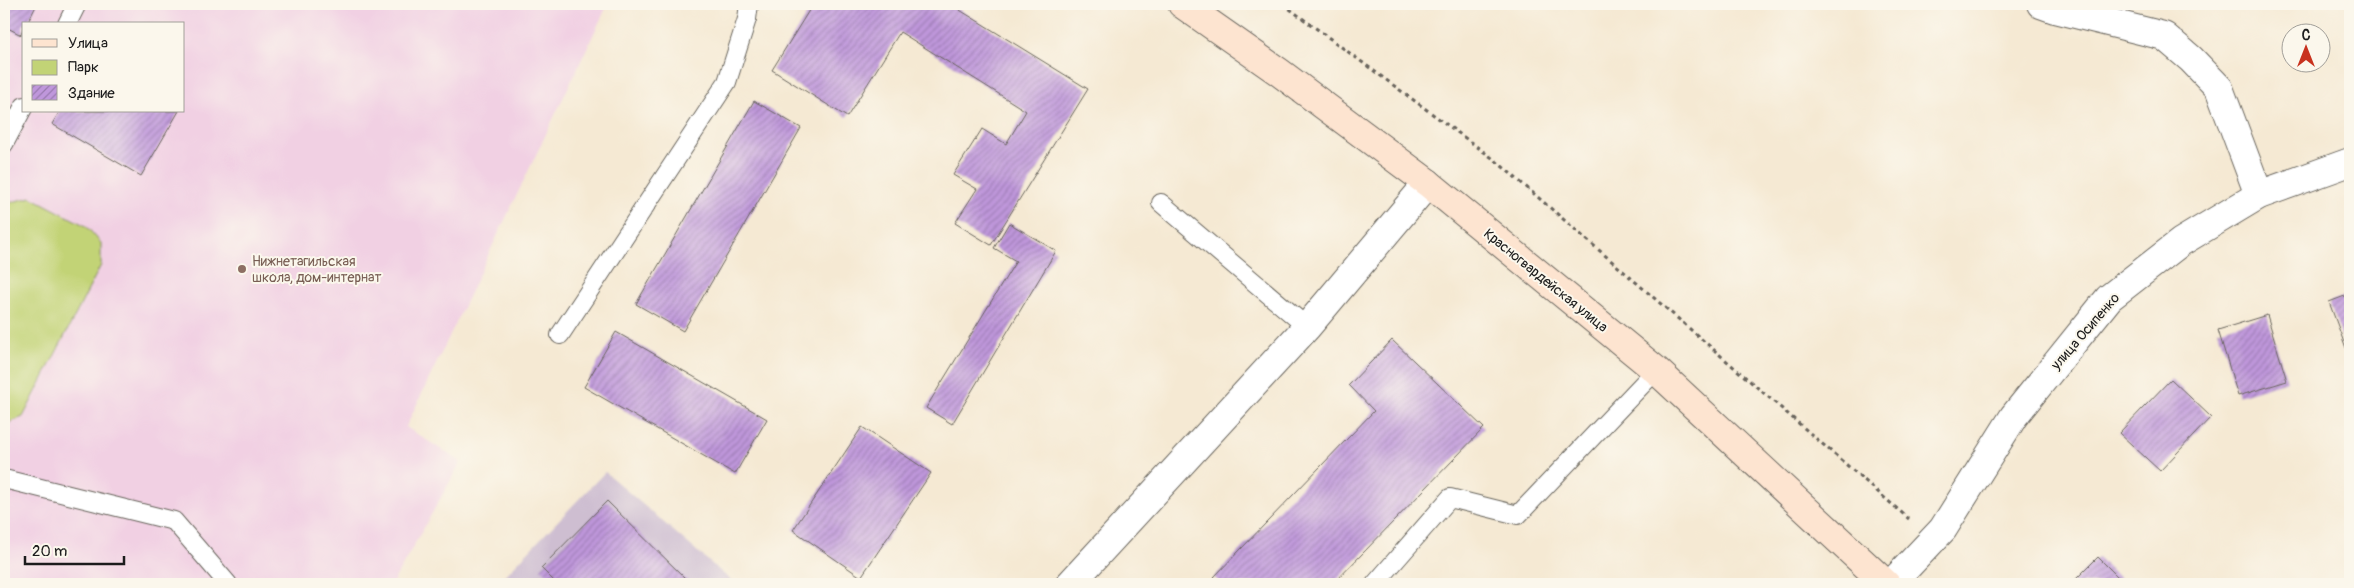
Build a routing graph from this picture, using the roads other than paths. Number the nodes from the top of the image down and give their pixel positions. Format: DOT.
graph roads {
  1 [pos="77,4"];
  2 [pos="749,4"];
  3 [pos="1182,4"];
  4 [pos="2041,4"];
  5 [pos="68,22"];
  6 [pos="22,110"];
  7 [pos="4,144"];
  8 [pos="2350,162"];
  9 [pos="1428,183"];
  10 [pos="2259,195"];
  11 [pos="1161,203"];
  12 [pos="1307,327"];
  13 [pos="560,334"];
  14 [pos="1656,370"];
  15 [pos="4,479"];
  16 [pos="228,584"];
  17 [pos="1070,584"];
  18 [pos="1375,584"];
  19 [pos="1886,584"];
  20 [pos="1891,584"];
  1 -- 5 [label="lane"];
  2 -- 13 [label="lane"];
  3 -- 9 [label="main road, Красногвардейская улица"];
  4 -- 10 [label="street"];
  6 -- 7 [label="lane"];
  8 -- 10 [label="street, улица Осипенко"];
  9 -- 12 [label="street"];
  9 -- 14 [label="main road, Красногвардейская улица"];
  10 -- 20 [label="street, улица Осипенко"];
  11 -- 12 [label="lane"];
  12 -- 17 [label="street"];
  14 -- 18 [label="lane"];
  14 -- 19 [label="main road, Красногвардейская улица"];
  15 -- 16 [label="lane"];
}
